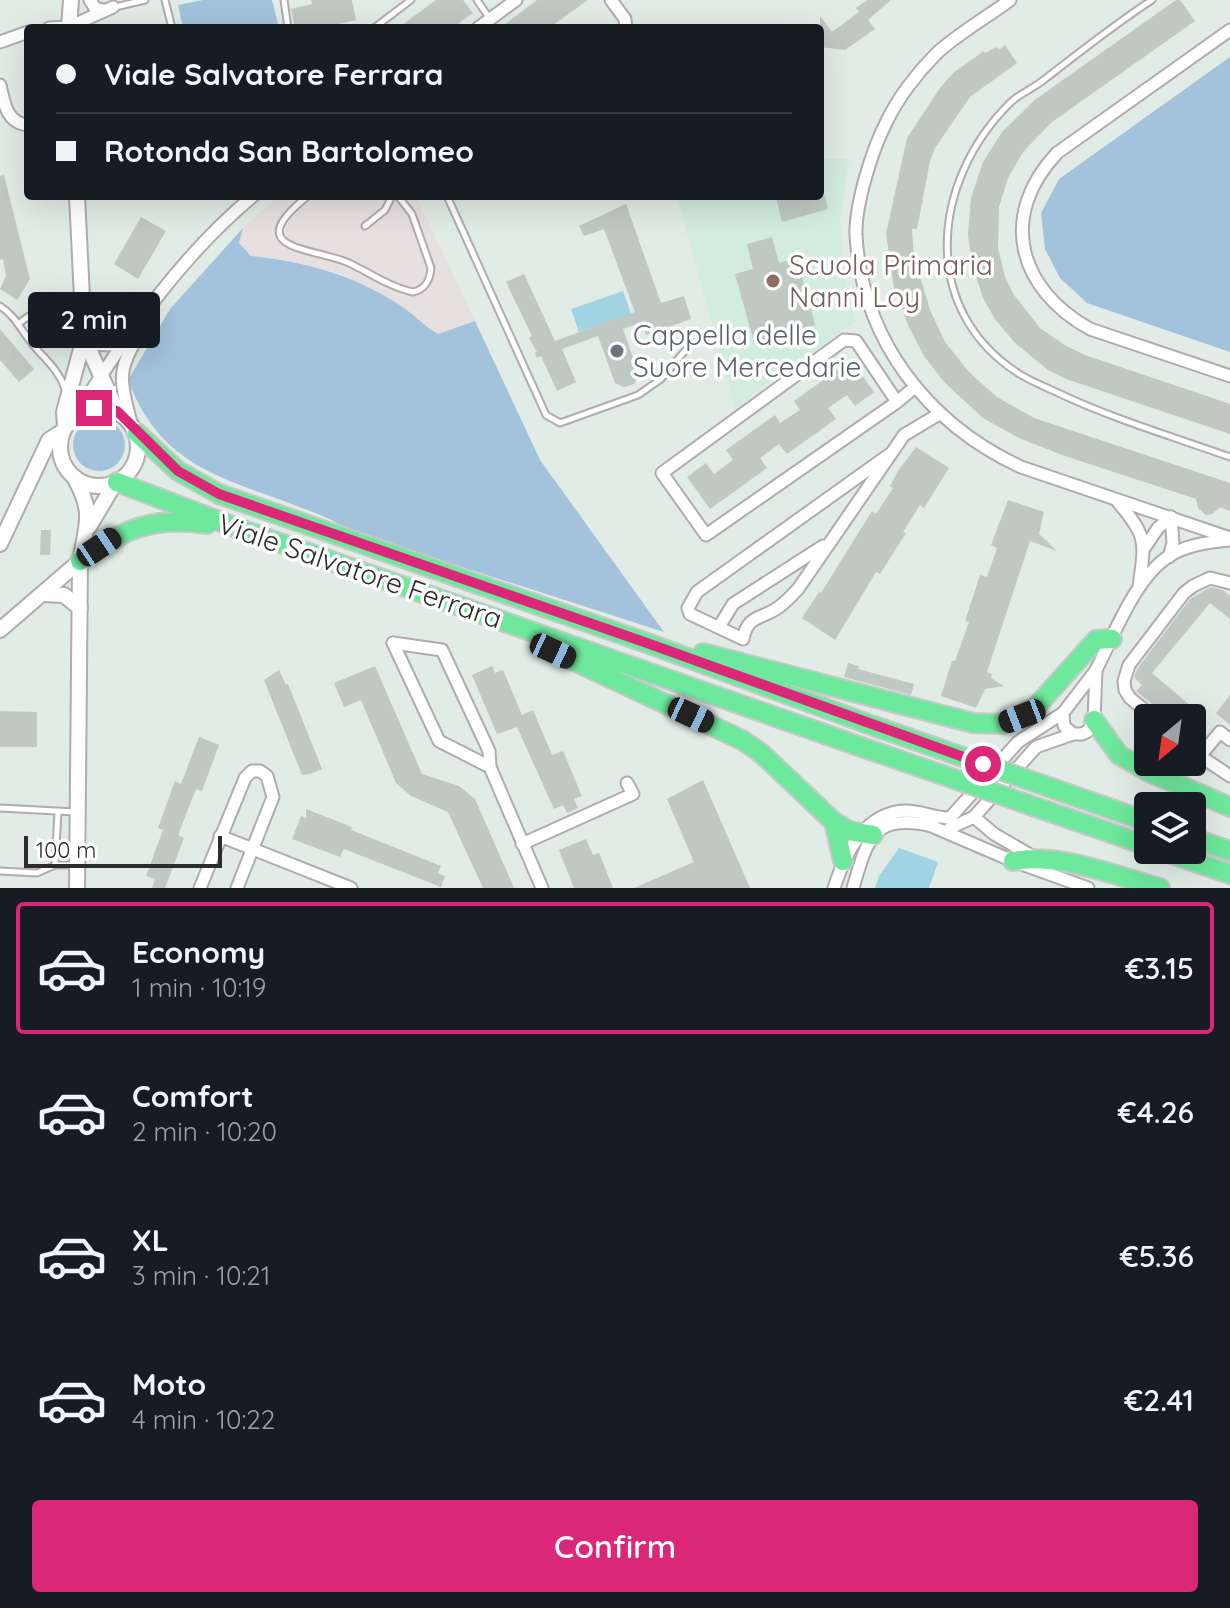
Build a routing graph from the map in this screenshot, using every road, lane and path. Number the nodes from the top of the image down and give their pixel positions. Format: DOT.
graph roads {
  1 [pos="71,0"];
  2 [pos="90,0"];
  3 [pos="145,0"];
  4 [pos="165,0"];
  5 [pos="284,0"];
  6 [pos="411,0"];
  7 [pos="477,0"];
  8 [pos="516,0"];
  9 [pos="611,0"];
  10 [pos="1010,0"];
  11 [pos="1152,0"];
  12 [pos="108,9"];
  13 [pos="69,24"];
  14 [pos="77,24"];
  15 [pos="171,24"];
  16 [pos="287,24"];
  17 [pos="379,24"];
  18 [pos="485,24"];
  19 [pos="486,24"];
  20 [pos="626,24"];
  21 [pos="1230,30"];
  22 [pos="24,33"];
  23 [pos="0,42"];
  24 [pos="0,85"];
  25 [pos="24,124"];
  26 [pos="77,200"];
  27 [pos="249,200"];
  28 [pos="304,200"];
  29 [pos="390,200"];
  30 [pos="401,200"];
  31 [pos="449,200"];
  32 [pos="365,226"];
  33 [pos="164,288"];
  34 [pos="0,306"];
  35 [pos="18,324"];
  36 [pos="84,338"];
  37 [pos="123,344"];
  38 [pos="690,345"];
  39 [pos="101,376"];
  40 [pos="1230,376"];
  41 [pos="915,387"];
  42 [pos="897,402"];
  43 [pos="117,411"];
  44 [pos="939,414"];
  45 [pos="68,419"];
  46 [pos="134,428"];
  47 [pos="890,454"];
  48 [pos="1230,457"];
  49 [pos="74,477"];
  50 [pos="116,482"];
  51 [pos="1114,498"];
  52 [pos="1171,517"];
  53 [pos="237,528"];
  54 [pos="84,538"];
  55 [pos="1230,539"];
  56 [pos="827,543"];
  57 [pos="0,544"];
  58 [pos="1145,547"];
  59 [pos="1169,557"];
  60 [pos="80,561"];
  61 [pos="1230,583"];
  62 [pos="1139,587"];
  63 [pos="43,594"];
  64 [pos="80,608"];
  65 [pos="719,627"];
  66 [pos="0,630"];
  67 [pos="541,635"];
  68 [pos="1112,639"];
  69 [pos="647,643"];
  70 [pos="1096,670"];
  71 [pos="1137,704"];
  72 [pos="1065,710"];
  73 [pos="1094,717"];
  74 [pos="1073,734"];
  75 [pos="1230,740"];
  76 [pos="1206,744"];
  77 [pos="1206,760"];
  78 [pos="490,767"];
  79 [pos="1230,776"];
  80 [pos="627,783"];
  81 [pos="1230,807"];
  82 [pos="0,808"];
  83 [pos="58,812"];
  84 [pos="78,812"];
  85 [pos="974,817"];
  86 [pos="1134,817"];
  87 [pos="834,822"];
  88 [pos="950,823"];
  89 [pos="929,825"];
  90 [pos="868,834"];
  91 [pos="220,836"];
  92 [pos="959,839"];
  93 [pos="1134,841"];
  94 [pos="1206,843"];
  95 [pos="522,844"];
  96 [pos="251,849"];
  97 [pos="1230,851"];
  98 [pos="1036,858"];
  99 [pos="843,861"];
  100 [pos="1013,861"];
  101 [pos="1201,864"];
  102 [pos="55,865"];
  103 [pos="77,865"];
  104 [pos="0,871"];
  105 [pos="1230,874"];
  106 [pos="1085,887"];
  107 [pos="77,888"];
  108 [pos="200,888"];
  109 [pos="237,888"];
  110 [pos="351,888"];
  111 [pos="542,888"];
  112 [pos="834,888"];
  113 [pos="853,888"];
  114 [pos="1160,888"];
  1 -- 13 [label="street"];
  2 -- 12 [label="street"];
  3 -- 12 [label="lane"];
  4 -- 15 [label="lane"];
  5 -- 16 [label="lane"];
  6 -- 17 [label="lane"];
  7 -- 18 [label="lane"];
  8 -- 19 [label="street"];
  9 -- 20 [label="street"];
  10 -- 41 [label="street"];
  11 -- 48 [label="lane"];
  12 -- 14 [label="street"];
  21 -- 40 [label="street"];
  22 -- 23 [label="street"];
  24 -- 25 [label="street"];
  26 -- 36 [label="street"];
  27 -- 33 [label="street"];
  28 -- 30 [label="lane"];
  29 -- 32 [label="lane"];
  31 -- 38 [label="lane"];
  33 -- 37 [label="street"];
  33 -- 46 [label="street"];
  34 -- 35 [label="lane"];
  35 -- 36 [label="lane"];
  35 -- 45 [label="lane"];
  36 -- 37 [label="street"];
  36 -- 39 [label="street"];
  36 -- 45 [label="street"];
  37 -- 39 [label="street"];
  39 -- 43 [label="street"];
  39 -- 45 [label="street"];
  41 -- 42 [label="street"];
  41 -- 44 [label="street"];
  42 -- 42 [label="street"];
  43 -- 45 [label="street"];
  43 -- 46 [label="street"];
  44 -- 47 [label="street"];
  44 -- 51 [label="street"];
  45 -- 49 [label="street"];
  45 -- 57 [label="street"];
  46 -- 50 [label="street"];
  46 -- 69 [label="highway, Viale Salvatore Ferrara"];
  47 -- 56 [label="street"];
  47 -- 65 [label="street"];
  49 -- 50 [label="street"];
  49 -- 54 [label="street"];
  50 -- 53 [label="highway, Viale Salvatore Ferrara"];
  50 -- 54 [label="street"];
  51 -- 52 [label="street"];
  51 -- 58 [label="street"];
  52 -- 55 [label="street"];
  52 -- 58 [label="street"];
  52 -- 59 [label="street"];
  53 -- 60 [label="highway"];
  53 -- 67 [label="highway, Viale Salvatore Ferrara"];
  54 -- 60 [label="street"];
  55 -- 59 [label="street"];
  56 -- 65 [label="street"];
  56 -- 65 [label="street"];
  58 -- 62 [label="street"];
  59 -- 62 [label="street"];
  60 -- 63 [label="street"];
  60 -- 64 [label="street"];
  61 -- 71 [label="street"];
  62 -- 68 [label="street"];
  63 -- 64 [label="street"];
  63 -- 66 [label="street"];
  64 -- 84 [label="street"];
  67 -- 87 [label="highway"];
  67 -- 93 [label="highway, Viale Salvatore Ferrara, bridge"];
  68 -- 69 [label="highway"];
  68 -- 70 [label="street"];
  69 -- 86 [label="highway, Viale Salvatore Ferrara, bridge"];
  70 -- 72 [label="street"];
  70 -- 73 [label="street"];
  72 -- 73 [label="street"];
  72 -- 74 [label="street"];
  72 -- 88 [label="street"];
  73 -- 74 [label="street"];
  73 -- 81 [label="highway"];
  74 -- 85 [label="street"];
  75 -- 76 [label="street"];
  77 -- 79 [label="street"];
  78 -- 78 [label="street"];
  78 -- 95 [label="street"];
  80 -- 95 [label="street"];
  82 -- 83 [label="lane"];
  83 -- 84 [label="lane"];
  83 -- 102 [label="lane"];
  84 -- 103 [label="street"];
  85 -- 88 [label="street"];
  85 -- 98 [label="street"];
  87 -- 90 [label="highway"];
  87 -- 99 [label="highway"];
  88 -- 89 [label="street"];
  88 -- 90 [label="street"];
  88 -- 92 [label="street"];
  89 -- 90 [label="street"];
  89 -- 92 [label="street"];
  90 -- 99 [label="street"];
  90 -- 113 [label="street"];
  91 -- 96 [label="street"];
  91 -- 96 [label="street"];
  91 -- 108 [label="street"];
  92 -- 100 [label="street"];
  94 -- 97 [label="highway"];
  95 -- 111 [label="street"];
  96 -- 109 [label="street"];
  96 -- 110 [label="street"];
  98 -- 100 [label="highway"];
  98 -- 106 [label="street"];
  98 -- 114 [label="highway"];
  99 -- 112 [label="street"];
  100 -- 106 [label="street"];
  101 -- 105 [label="highway"];
  102 -- 103 [label="lane"];
  102 -- 104 [label="lane"];
  103 -- 107 [label="street"];
}
